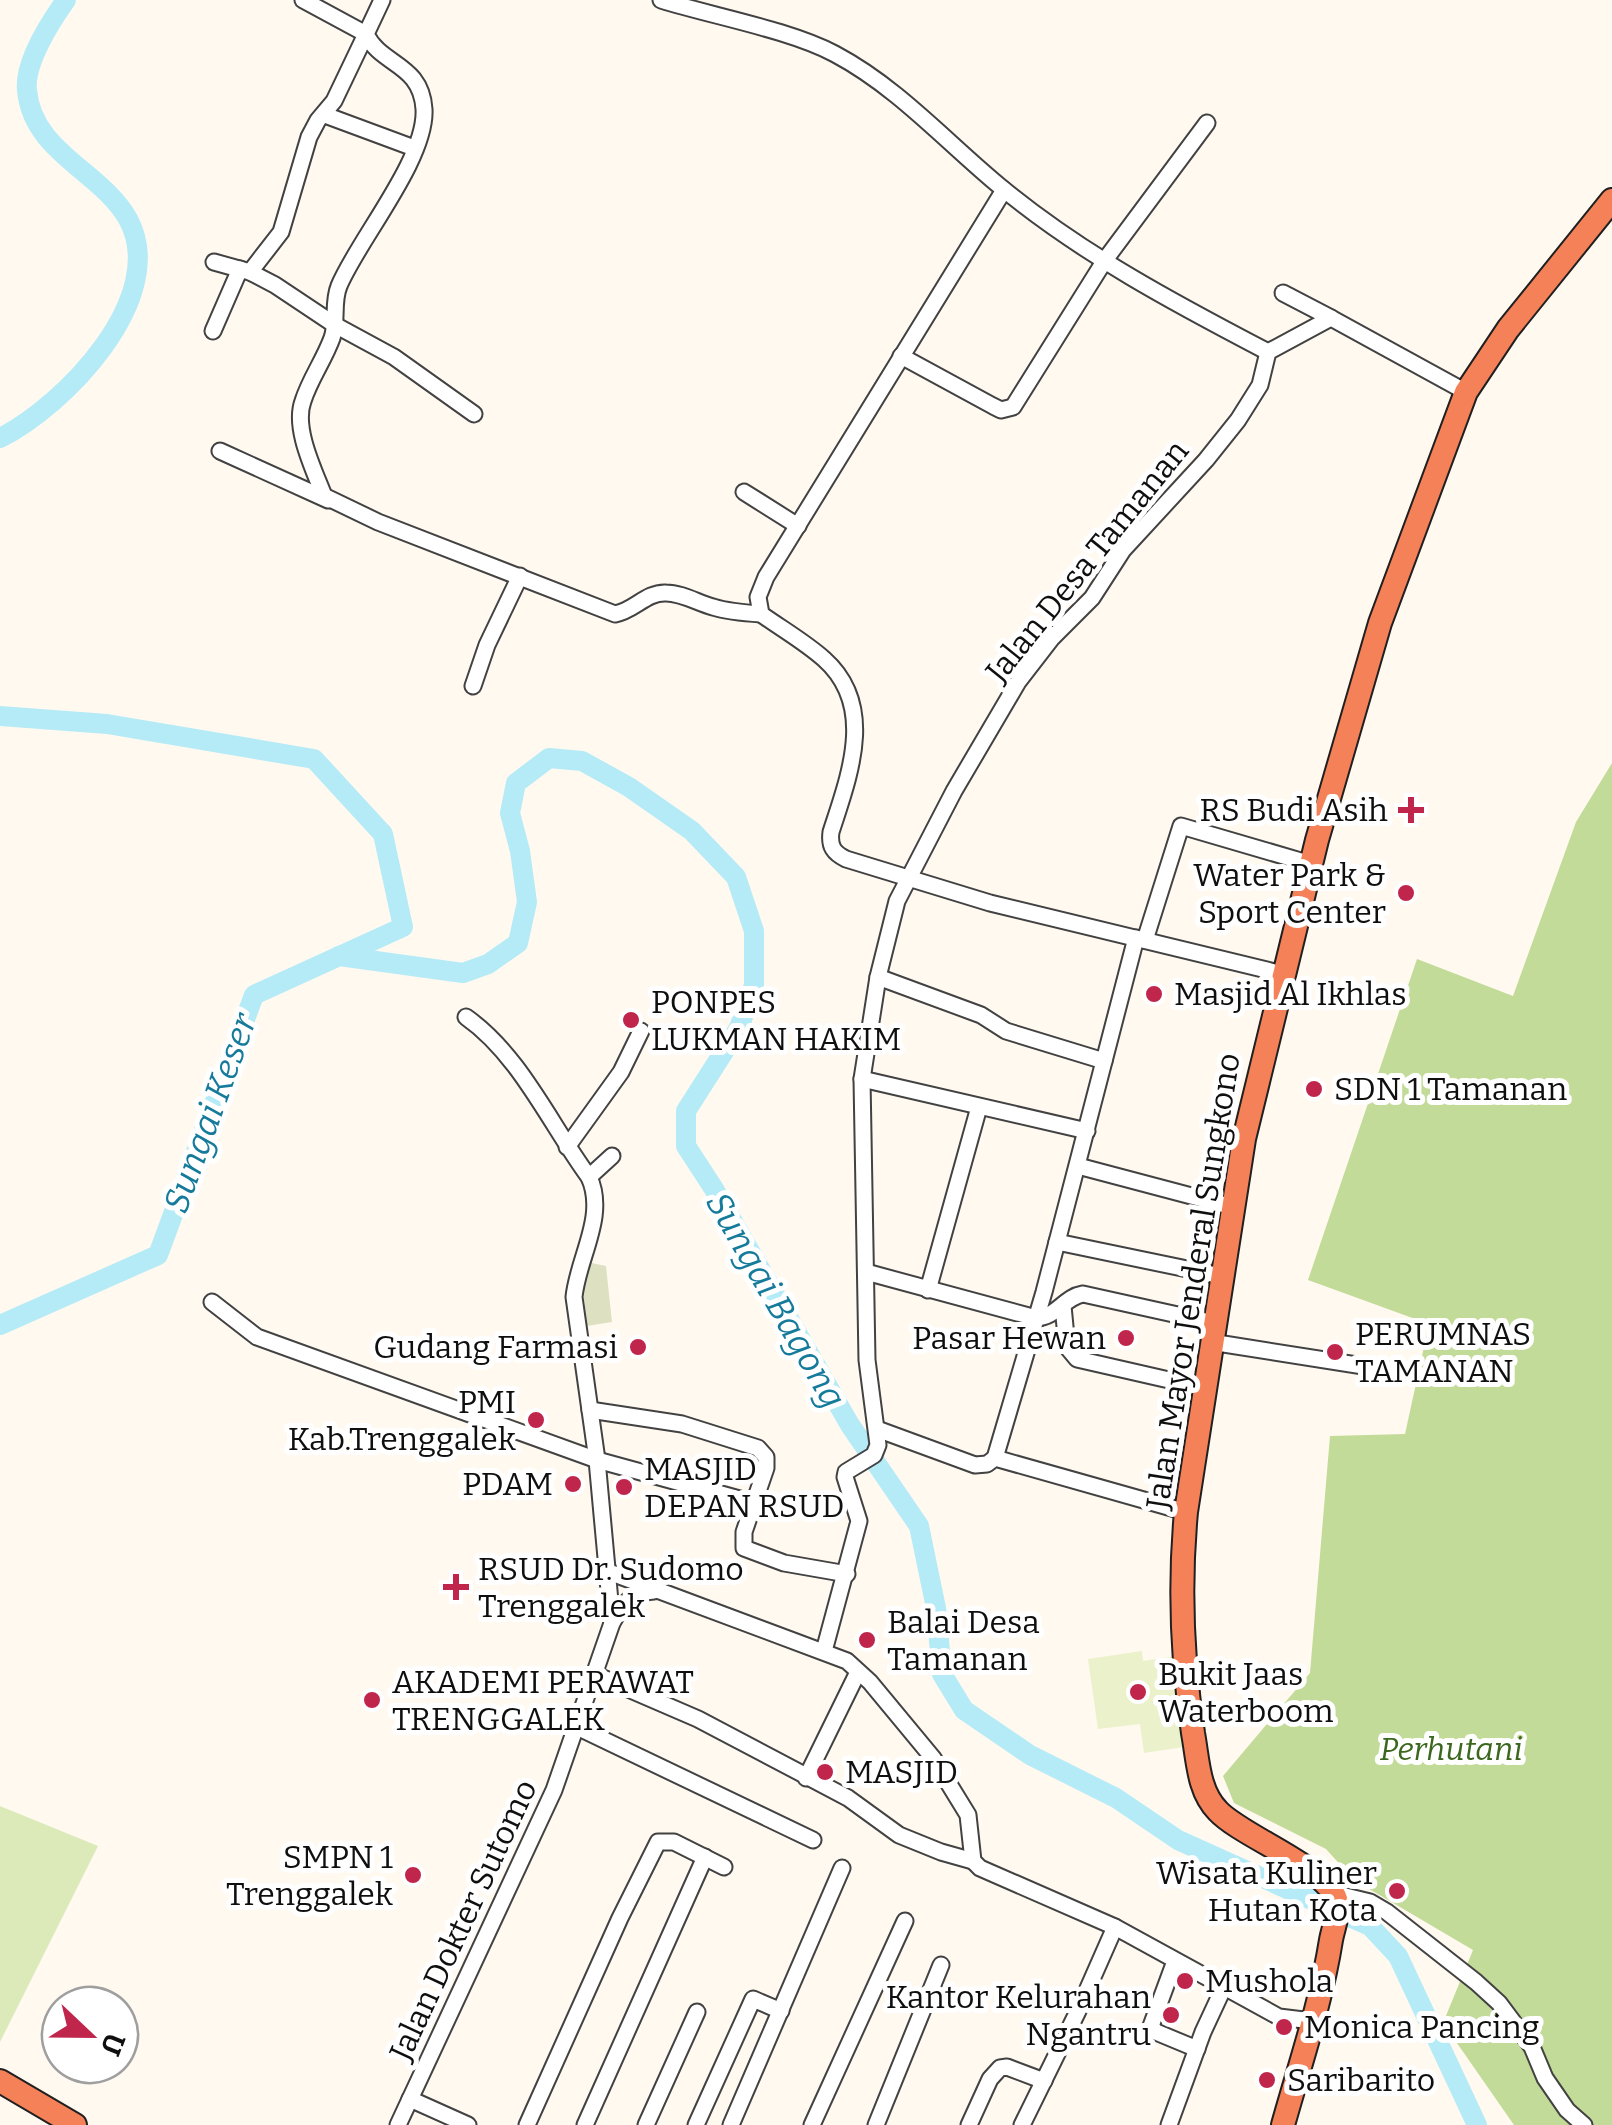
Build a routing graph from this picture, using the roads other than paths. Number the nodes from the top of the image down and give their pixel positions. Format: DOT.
graph roads {
  1 [pos="302,0"];
  2 [pos="382,0"];
  3 [pos="660,0"];
  4 [pos="698,6"];
  5 [pos="366,34"];
  6 [pos="325,114"];
  7 [pos="1207,122"];
  8 [pos="414,148"];
  9 [pos="1004,190"];
  10 [pos="1612,200"];
  11 [pos="1105,260"];
  12 [pos="214,262"];
  13 [pos="245,270"];
  14 [pos="1283,293"];
  15 [pos="1331,318"];
  16 [pos="335,325"];
  17 [pos="214,331"];
  18 [pos="1268,352"];
  19 [pos="901,356"];
  20 [pos="1466,392"];
  21 [pos="474,414"];
  22 [pos="220,451"];
  23 [pos="744,492"];
  24 [pos="328,500"];
  25 [pos="798,526"];
  26 [pos="520,576"];
  27 [pos="761,614"];
  28 [pos="474,686"];
  29 [pos="1311,864"];
  30 [pos="909,878"];
  31 [pos="1140,939"];
  32 [pos="1283,974"];
  33 [pos="878,976"];
  34 [pos="466,1016"];
  35 [pos="641,1031"];
  36 [pos="1104,1061"];
  37 [pos="862,1079"];
  38 [pos="979,1107"];
  39 [pos="1087,1130"];
  40 [pos="567,1148"];
  41 [pos="612,1156"];
  42 [pos="1078,1166"];
  43 [pos="589,1177"];
  44 [pos="1232,1207"];
  45 [pos="1057,1242"];
  46 [pos="866,1272"];
  47 [pos="1221,1276"];
  48 [pos="928,1290"];
  49 [pos="212,1302"];
  50 [pos="1063,1306"];
  51 [pos="1036,1318"];
  52 [pos="1212,1332"];
  53 [pos="1394,1372"];
  54 [pos="1204,1388"];
  55 [pos="590,1410"];
  56 [pos="877,1429"];
  57 [pos="995,1458"];
  58 [pos="598,1460"];
  59 [pos="754,1503"];
  60 [pos="1186,1512"];
  61 [pos="609,1572"];
  62 [pos="846,1574"];
  63 [pos="654,1591"];
  64 [pos="612,1623"];
  65 [pos="824,1651"];
  66 [pos="858,1672"];
  67 [pos="596,1674"];
  68 [pos="577,1728"];
  69 [pos="806,1778"];
  70 [pos="813,1840"];
  71 [pos="705,1857"];
  72 [pos="973,1861"];
  73 [pos="724,1867"];
  74 [pos="842,1868"];
  75 [pos="1335,1898"];
  76 [pos="905,1921"];
  77 [pos="1115,1927"];
  78 [pos="1175,1961"];
  79 [pos="941,1965"];
  80 [pos="1224,1989"];
  81 [pos="780,2011"];
  82 [pos="697,2012"];
  83 [pos="1312,2022"];
  84 [pos="1197,2049"];
  85 [pos="1044,2080"];
  86 [pos="0,2081"];
  87 [pos="0,2096"];
  88 [pos="410,2099"];
  89 [pos="1026,2124"];
  90 [pos="51,2125"];
  91 [pos="75,2125"];
  92 [pos="398,2125"];
  93 [pos="468,2125"];
  94 [pos="527,2125"];
  95 [pos="586,2125"];
  96 [pos="646,2125"];
  97 [pos="696,2125"];
  98 [pos="731,2125"];
  99 [pos="812,2125"];
  100 [pos="876,2125"];
  101 [pos="969,2125"];
  102 [pos="1169,2125"];
  103 [pos="1283,2125"];
  104 [pos="1584,2125"];
  1 -- 5 [label="street"];
  2 -- 5 [label="street"];
  3 -- 4 [label="street"];
  4 -- 9 [label="street"];
  5 -- 6 [label="street"];
  5 -- 8 [label="street"];
  6 -- 8 [label="street"];
  6 -- 13 [label="street"];
  7 -- 11 [label="street"];
  8 -- 16 [label="street"];
  9 -- 11 [label="street"];
  9 -- 19 [label="street"];
  10 -- 20 [label="highway, Jalan Mayor Jenderal Sungkono"];
  11 -- 18 [label="street"];
  11 -- 19 [label="street"];
  12 -- 13 [label="street"];
  13 -- 16 [label="street"];
  13 -- 17 [label="street"];
  14 -- 15 [label="street"];
  15 -- 18 [label="street"];
  15 -- 20 [label="street"];
  16 -- 21 [label="street"];
  16 -- 24 [label="street"];
  18 -- 30 [label="street, Jalan Desa Tamanan"];
  19 -- 25 [label="street"];
  20 -- 29 [label="highway, Jalan Mayor Jenderal Sungkono"];
  22 -- 24 [label="street"];
  23 -- 25 [label="street"];
  24 -- 26 [label="street"];
  25 -- 27 [label="street"];
  26 -- 27 [label="street"];
  26 -- 28 [label="street"];
  27 -- 30 [label="street"];
  29 -- 31 [label="street"];
  29 -- 32 [label="highway, Jalan Mayor Jenderal Sungkono"];
  30 -- 31 [label="street"];
  30 -- 33 [label="street, Jalan Desa Tamanan"];
  31 -- 32 [label="street"];
  31 -- 36 [label="street"];
  32 -- 44 [label="highway, Jalan Mayor Jenderal Sungkono"];
  33 -- 36 [label="street"];
  33 -- 37 [label="street, Jalan Desa Tamanan"];
  34 -- 40 [label="street"];
  35 -- 40 [label="street"];
  36 -- 39 [label="street"];
  37 -- 38 [label="street"];
  37 -- 46 [label="street, Jalan Desa Tamanan"];
  38 -- 39 [label="street"];
  38 -- 48 [label="street"];
  39 -- 42 [label="street"];
  40 -- 43 [label="street"];
  41 -- 43 [label="street"];
  42 -- 44 [label="street"];
  42 -- 45 [label="street"];
  43 -- 55 [label="street"];
  44 -- 47 [label="highway, Jalan Mayor Jenderal Sungkono"];
  45 -- 47 [label="street"];
  45 -- 51 [label="street"];
  46 -- 48 [label="street"];
  46 -- 56 [label="street, Jalan Desa Tamanan"];
  47 -- 52 [label="highway, Jalan Mayor Jenderal Sungkono"];
  48 -- 51 [label="street"];
  49 -- 58 [label="street"];
  50 -- 51 [label="street"];
  50 -- 52 [label="street"];
  50 -- 54 [label="street"];
  51 -- 57 [label="street"];
  52 -- 53 [label="street"];
  52 -- 54 [label="highway, Jalan Mayor Jenderal Sungkono"];
  54 -- 60 [label="highway, Jalan Mayor Jenderal Sungkono"];
  55 -- 58 [label="street"];
  55 -- 59 [label="street"];
  56 -- 57 [label="street"];
  56 -- 62 [label="street, Jalan Desa Tamanan"];
  57 -- 60 [label="street"];
  58 -- 59 [label="street"];
  58 -- 61 [label="street"];
  59 -- 62 [label="street"];
  60 -- 75 [label="highway, Jalan Mayor Jenderal Sungkono"];
  61 -- 63 [label="street"];
  61 -- 64 [label="street"];
  62 -- 65 [label="street, Jalan Desa Tamanan"];
  63 -- 64 [label="street"];
  63 -- 65 [label="street"];
  64 -- 67 [label="street, Jalan Dokter Sutomo"];
  65 -- 66 [label="street"];
  66 -- 69 [label="street"];
  66 -- 72 [label="street"];
  67 -- 68 [label="street, Jalan Dokter Sutomo"];
  67 -- 69 [label="street"];
  68 -- 70 [label="street"];
  68 -- 88 [label="street, Jalan Dokter Sutomo"];
  69 -- 72 [label="street"];
  71 -- 73 [label="street"];
  71 -- 94 [label="street"];
  71 -- 95 [label="street"];
  72 -- 77 [label="street"];
  74 -- 81 [label="street"];
  75 -- 83 [label="highway"];
  75 -- 104 [label="street"];
  76 -- 99 [label="street"];
  77 -- 78 [label="street"];
  77 -- 85 [label="street"];
  78 -- 80 [label="street"];
  78 -- 84 [label="street"];
  79 -- 100 [label="street"];
  80 -- 83 [label="street"];
  80 -- 84 [label="street"];
  81 -- 97 [label="street"];
  81 -- 98 [label="street"];
  82 -- 96 [label="street"];
  83 -- 103 [label="highway"];
  84 -- 102 [label="street"];
  85 -- 89 [label="street"];
  85 -- 101 [label="street"];
  86 -- 91 [label="highway"];
  87 -- 90 [label="highway"];
  88 -- 92 [label="street, Jalan Dokter Sutomo"];
  88 -- 93 [label="street"];
}
